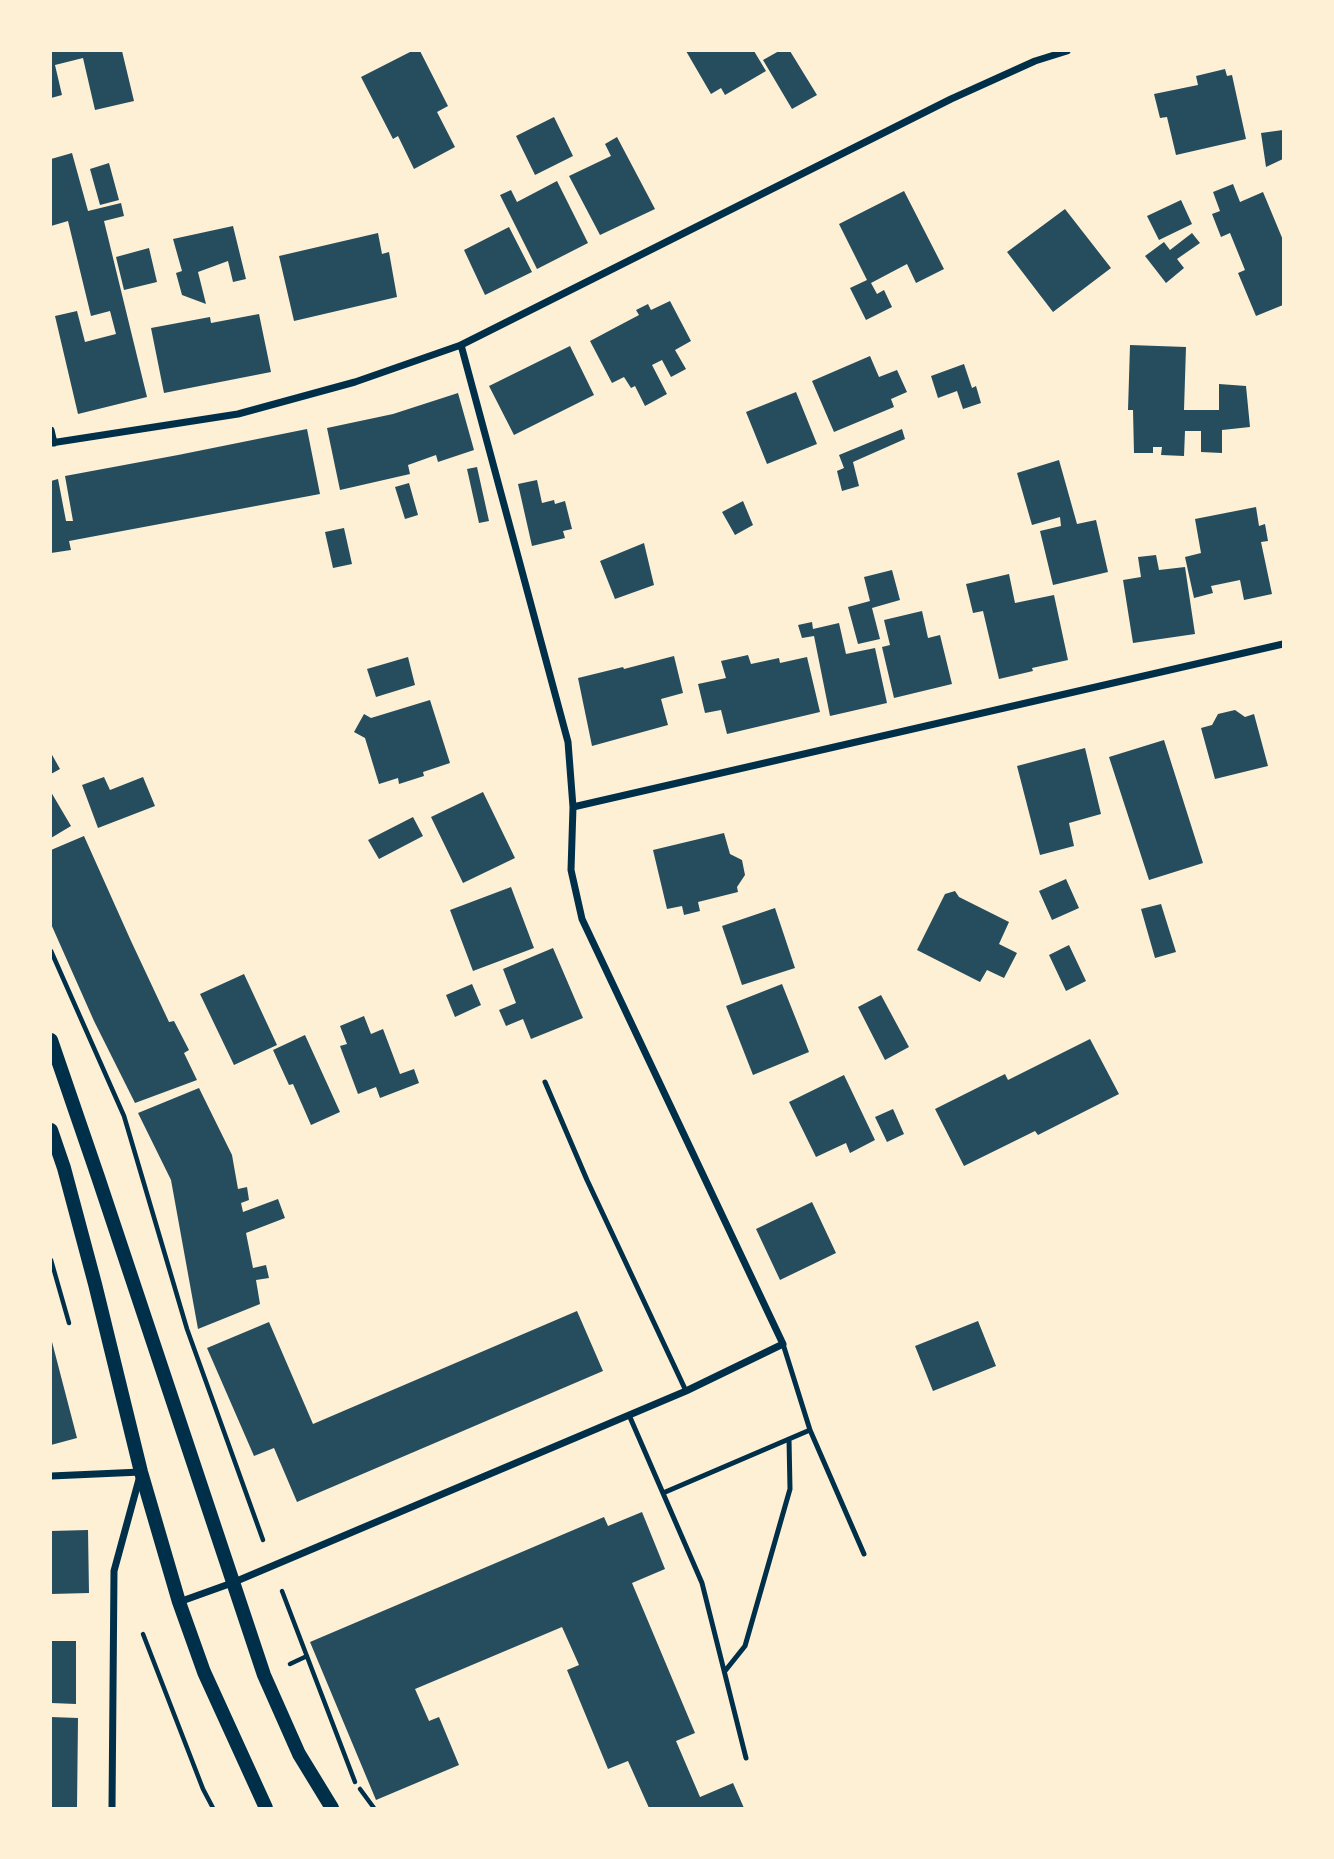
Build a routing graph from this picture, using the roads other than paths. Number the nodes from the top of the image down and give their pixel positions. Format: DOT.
graph roads {
  1 [pos="1068,51"];
  2 [pos="461,345"];
  3 [pos="51,430"];
  4 [pos="52,443"];
  5 [pos="1283,645"];
  6 [pos="573,807"];
  7 [pos="51,1040"];
  8 [pos="545,1082"];
  9 [pos="51,1130"];
  10 [pos="783,1344"];
  11 [pos="686,1391"];
  12 [pos="629,1415"];
  13 [pos="810,1430"];
  14 [pos="789,1439"];
  15 [pos="141,1472"];
  16 [pos="51,1476"];
  17 [pos="663,1493"];
  18 [pos="864,1554"];
  19 [pos="232,1583"];
  20 [pos="179,1602"];
  21 [pos="725,1672"];
  22 [pos="746,1758"];
  23 [pos="113,1808"];
  24 [pos="266,1808"];
  25 [pos="332,1808"];
  1 -- 2 [label="street"];
  2 -- 4 [label="street"];
  2 -- 6 [label="street"];
  3 -- 4 [label="street"];
  5 -- 6 [label="street"];
  6 -- 10 [label="street"];
  7 -- 19 [label="main road"];
  8 -- 11 [label="lane"];
  9 -- 15 [label="main road"];
  10 -- 11 [label="street"];
  10 -- 13 [label="lane"];
  11 -- 12 [label="street"];
  12 -- 17 [label="lane"];
  12 -- 19 [label="street"];
  13 -- 14 [label="lane"];
  13 -- 18 [label="lane"];
  14 -- 17 [label="lane"];
  14 -- 21 [label="lane"];
  15 -- 16 [label="street"];
  15 -- 20 [label="main road"];
  15 -- 23 [label="street"];
  17 -- 21 [label="lane"];
  19 -- 20 [label="street"];
  19 -- 25 [label="main road"];
  20 -- 24 [label="main road"];
  21 -- 22 [label="lane"];
}
